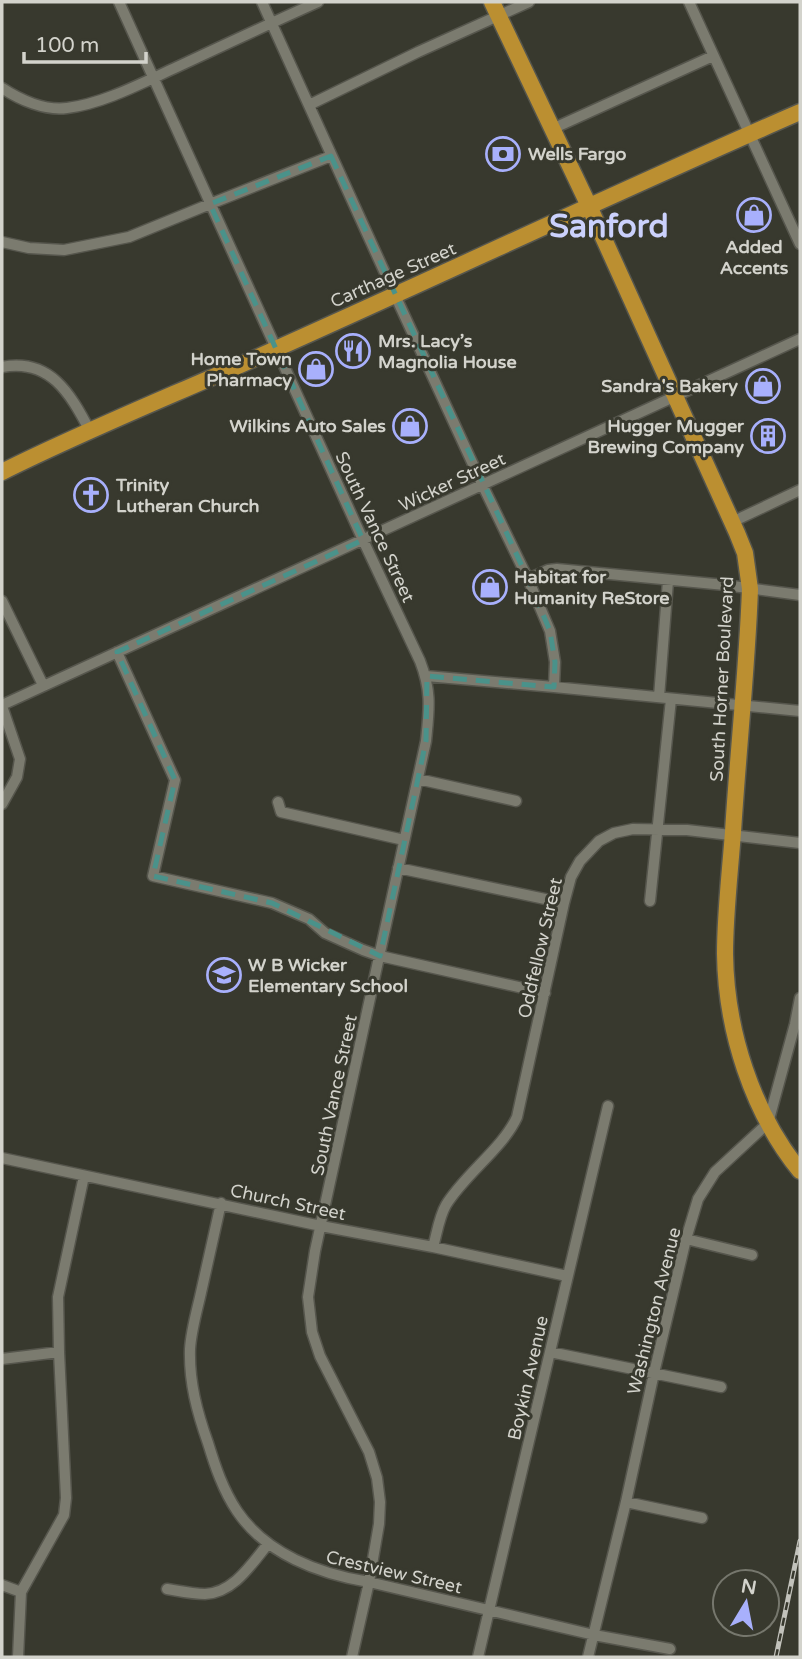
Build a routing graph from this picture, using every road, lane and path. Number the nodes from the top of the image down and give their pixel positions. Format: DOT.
graph roads {
  1 [pos="119,2"];
  2 [pos="262,2"];
  3 [pos="318,2"];
  4 [pos="529,2"];
  5 [pos="689,2"];
  6 [pos="495,9"];
  7 [pos="272,23"];
  8 [pos="713,56"];
  9 [pos="153,78"];
  10 [pos="2,88"];
  11 [pos="309,104"];
  12 [pos="800,112"];
  13 [pos="552,129"];
  14 [pos="748,134"];
  15 [pos="331,156"];
  16 [pos="210,204"];
  17 [pos="589,206"];
  18 [pos="2,242"];
  19 [pos="800,244"];
  20 [pos="395,295"];
  21 [pos="800,339"];
  22 [pos="276,349"];
  23 [pos="2,367"];
  24 [pos="676,397"];
  25 [pos="90,431"];
  26 [pos="2,472"];
  27 [pos="483,486"];
  28 [pos="800,491"];
  29 [pos="732,522"];
  30 [pos="363,540"];
  31 [pos="528,579"];
  32 [pos="668,580"];
  33 [pos="750,589"];
  34 [pos="800,595"];
  35 [pos="2,601"];
  36 [pos="117,652"];
  37 [pos="426,676"];
  38 [pos="43,685"];
  39 [pos="554,687"];
  40 [pos="659,698"];
  41 [pos="671,699"];
  42 [pos="742,705"];
  43 [pos="2,706"];
  44 [pos="800,711"];
  45 [pos="418,779"];
  46 [pos="516,801"];
  47 [pos="278,802"];
  48 [pos="2,804"];
  49 [pos="657,829"];
  50 [pos="732,835"];
  51 [pos="404,840"];
  52 [pos="800,843"];
  53 [pos="398,868"];
  54 [pos="650,901"];
  55 [pos="564,903"];
  56 [pos="380,956"];
  57 [pos="545,993"];
  58 [pos="800,998"];
  59 [pos="608,1106"];
  60 [pos="768,1123"];
  61 [pos="2,1158"];
  62 [pos="800,1171"];
  63 [pos="84,1176"];
  64 [pos="220,1203"];
  65 [pos="321,1226"];
  66 [pos="686,1240"];
  67 [pos="433,1247"];
  68 [pos="752,1255"];
  69 [pos="567,1276"];
  70 [pos="59,1352"];
  71 [pos="550,1352"];
  72 [pos="2,1359"];
  73 [pos="654,1373"];
  74 [pos="721,1387"];
  75 [pos="626,1502"];
  76 [pos="702,1518"];
  77 [pos="268,1544"];
  78 [pos="369,1582"];
  79 [pos="2,1585"];
  80 [pos="167,1589"];
  81 [pos="21,1592"];
  82 [pos="490,1611"];
  83 [pos="594,1635"];
  84 [pos="670,1649"];
  85 [pos="18,1657"];
  86 [pos="352,1657"];
  87 [pos="478,1657"];
  88 [pos="588,1657"];
  1 -- 9 [label="street, South Vance Street"];
  2 -- 7 [label="street"];
  3 -- 7 [label="street"];
  4 -- 6 [label="street"];
  5 -- 8 [label="street"];
  6 -- 11 [label="street"];
  6 -- 13 [label="main road, South Horner Boulevard"];
  7 -- 9 [label="street"];
  7 -- 11 [label="street"];
  8 -- 13 [label="street"];
  8 -- 14 [label="street"];
  9 -- 10 [label="street"];
  9 -- 16 [label="street, South Vance Street"];
  11 -- 15 [label="street"];
  12 -- 14 [label="main road, Carthage Street"];
  13 -- 17 [label="main road, South Horner Boulevard"];
  14 -- 17 [label="main road, Carthage Street"];
  14 -- 19 [label="street"];
  15 -- 16 [label="street"];
  15 -- 20 [label="street"];
  16 -- 18 [label="street"];
  16 -- 22 [label="street, South Vance Street"];
  17 -- 20 [label="main road, Carthage Street"];
  17 -- 24 [label="main road, South Horner Boulevard"];
  20 -- 22 [label="main road, Carthage Street"];
  20 -- 27 [label="street"];
  21 -- 24 [label="street, Wicker Street"];
  22 -- 25 [label="main road, Carthage Street"];
  22 -- 30 [label="street, South Vance Street"];
  23 -- 25 [label="street"];
  24 -- 27 [label="street, Wicker Street"];
  24 -- 29 [label="main road, South Horner Boulevard"];
  25 -- 26 [label="main road, Carthage Street"];
  27 -- 30 [label="street, Wicker Street"];
  27 -- 31 [label="street"];
  28 -- 29 [label="street"];
  29 -- 33 [label="main road, South Horner Boulevard"];
  30 -- 36 [label="street, Wicker Street"];
  30 -- 37 [label="street, South Vance Street"];
  31 -- 32 [label="street"];
  31 -- 39 [label="street"];
  32 -- 33 [label="street"];
  32 -- 40 [label="street"];
  33 -- 34 [label="street"];
  33 -- 42 [label="main road, South Horner Boulevard"];
  35 -- 38 [label="street"];
  36 -- 38 [label="street, Wicker Street"];
  36 -- 56 [label="street"];
  37 -- 39 [label="street"];
  37 -- 45 [label="street, South Vance Street"];
  38 -- 43 [label="street, Wicker Street"];
  39 -- 40 [label="street"];
  40 -- 41 [label="street"];
  41 -- 42 [label="street"];
  41 -- 49 [label="street"];
  42 -- 44 [label="street"];
  42 -- 50 [label="main road, South Horner Boulevard"];
  43 -- 48 [label="street"];
  45 -- 46 [label="street"];
  45 -- 51 [label="street, South Vance Street"];
  47 -- 51 [label="street"];
  49 -- 50 [label="street, Oddfellow Street"];
  49 -- 54 [label="street"];
  49 -- 55 [label="street, Oddfellow Street"];
  50 -- 52 [label="street, Oddfellow Street"];
  50 -- 60 [label="main road, South Horner Boulevard"];
  51 -- 53 [label="street, South Vance Street"];
  53 -- 55 [label="street"];
  53 -- 56 [label="street, South Vance Street"];
  55 -- 57 [label="street, Oddfellow Street"];
  56 -- 57 [label="street"];
  56 -- 65 [label="street, South Vance Street"];
  57 -- 67 [label="street, Oddfellow Street"];
  58 -- 60 [label="street"];
  59 -- 69 [label="street, Boykin Avenue"];
  60 -- 62 [label="main road, South Horner Boulevard"];
  60 -- 66 [label="street, Washington Avenue"];
  61 -- 63 [label="street, Church Street"];
  63 -- 64 [label="street, Church Street"];
  63 -- 70 [label="street"];
  64 -- 65 [label="street, Church Street"];
  64 -- 77 [label="street, Crestview Street"];
  65 -- 67 [label="street, Church Street"];
  65 -- 78 [label="street, South Vance Street"];
  66 -- 68 [label="street"];
  66 -- 73 [label="street, Washington Avenue"];
  67 -- 69 [label="street, Church Street"];
  69 -- 71 [label="street, Boykin Avenue"];
  70 -- 72 [label="street"];
  70 -- 81 [label="street"];
  71 -- 73 [label="street"];
  71 -- 82 [label="street, Boykin Avenue"];
  73 -- 74 [label="street"];
  73 -- 75 [label="street, Washington Avenue"];
  75 -- 76 [label="street"];
  75 -- 83 [label="street, Washington Avenue"];
  77 -- 78 [label="street, Crestview Street"];
  77 -- 80 [label="street"];
  78 -- 82 [label="street, Crestview Street"];
  78 -- 86 [label="street, South Vance Street"];
  79 -- 81 [label="street"];
  81 -- 85 [label="street"];
  82 -- 83 [label="street, Crestview Street"];
  82 -- 87 [label="street, Boykin Avenue"];
  83 -- 84 [label="street, Crestview Street"];
  83 -- 88 [label="street, Washington Avenue"];
}
